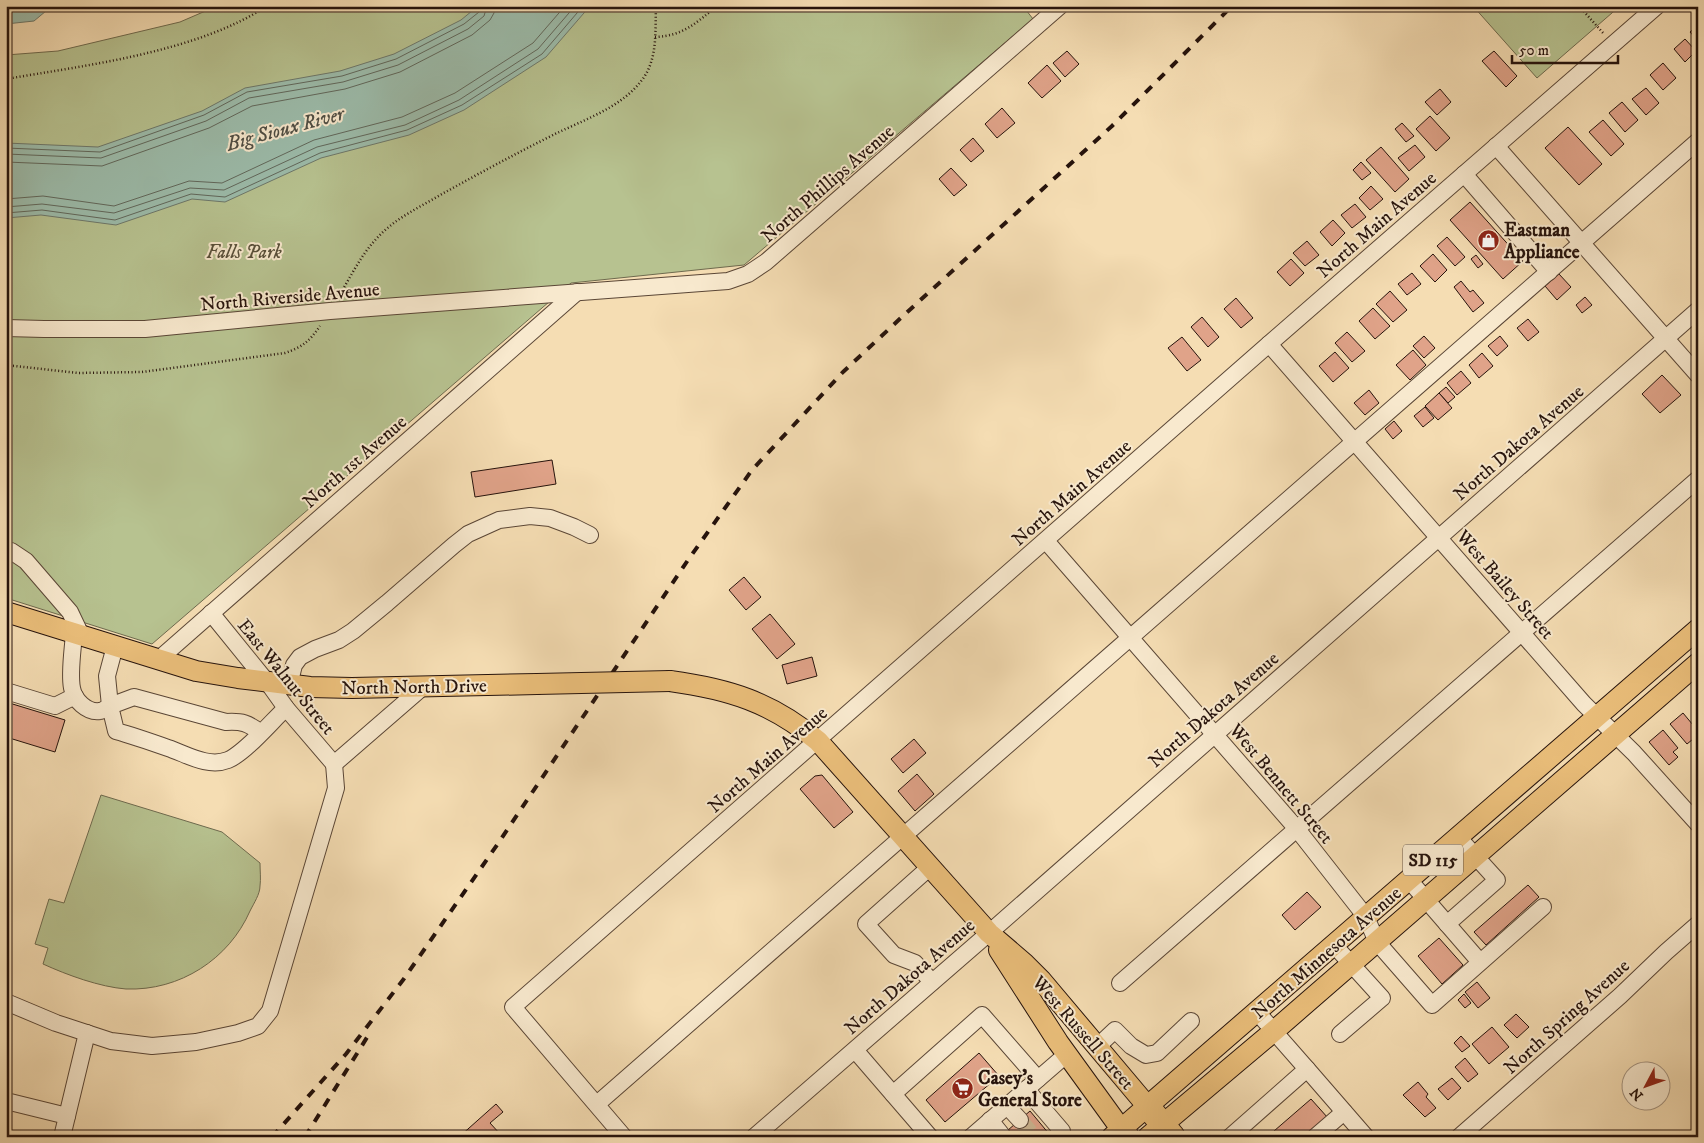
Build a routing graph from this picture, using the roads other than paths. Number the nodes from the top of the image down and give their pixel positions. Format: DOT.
graph roads {
  1 [pos="1060,6"];
  2 [pos="1657,6"];
  3 [pos="1698,142"];
  4 [pos="1496,146"];
  5 [pos="1464,174"];
  6 [pos="1582,244"];
  7 [pos="1549,272"];
  8 [pos="577,292"];
  9 [pos="1698,310"];
  10 [pos="6,328"];
  11 [pos="1665,339"];
  12 [pos="1269,344"];
  13 [pos="1698,375"];
  14 [pos="1354,441"];
  15 [pos="1698,479"];
  16 [pos="590,535"];
  17 [pos="1439,539"];
  18 [pos="1046,541"];
  19 [pos="6,550"];
  20 [pos="6,612"];
  21 [pos="211,613"];
  22 [pos="1698,629"];
  23 [pos="1522,633"];
  24 [pos="78,634"];
  25 [pos="1131,638"];
  26 [pos="115,646"];
  27 [pos="158,660"];
  28 [pos="1698,663"];
  29 [pos="266,682"];
  30 [pos="289,685"];
  31 [pos="424,686"];
  32 [pos="6,692"];
  33 [pos="75,696"];
  34 [pos="110,706"];
  35 [pos="286,708"];
  36 [pos="1598,716"];
  37 [pos="261,732"];
  38 [pos="1215,734"];
  39 [pos="1616,734"];
  40 [pos="818,741"];
  41 [pos="334,764"];
  42 [pos="1698,824"];
  43 [pos="1297,829"];
  44 [pos="903,835"];
  45 [pos="1458,837"];
  46 [pos="1475,856"];
  47 [pos="930,867"];
  48 [pos="1410,880"];
  49 [pos="1426,899"];
  50 [pos="1543,907"];
  51 [pos="1366,918"];
  52 [pos="1447,924"];
  53 [pos="1698,924"];
  54 [pos="988,933"];
  55 [pos="1376,942"];
  56 [pos="1334,945"];
  57 [pos="1480,962"];
  58 [pos="1351,964"];
  59 [pos="932,982"];
  60 [pos="1120,984"];
  61 [pos="6,1002"];
  62 [pos="1257,1012"];
  63 [pos="1191,1021"];
  64 [pos="1274,1031"];
  65 [pos="87,1033"];
  66 [pos="1340,1034"];
  67 [pos="1097,1047"];
  68 [pos="855,1050"];
  69 [pos="1067,1054"];
  70 [pos="1307,1069"];
  71 [pos="1032,1084"];
  72 [pos="893,1094"];
  73 [pos="6,1101"];
  74 [pos="596,1104"];
  75 [pos="1007,1106"];
  76 [pos="1148,1107"];
  77 [pos="1344,1112"];
  78 [pos="67,1116"];
  79 [pos="990,1120"];
  80 [pos="1020,1120"];
  81 [pos="1162,1133"];
  82 [pos="1120,1134"];
  83 [pos="1002,1135"];
  84 [pos="974,1136"];
  85 [pos="62,1137"];
  86 [pos="624,1137"];
  87 [pos="754,1137"];
  88 [pos="930,1137"];
  89 [pos="1056,1137"];
  90 [pos="1230,1137"];
  91 [pos="1314,1137"];
  92 [pos="1366,1137"];
  93 [pos="1459,1137"];
  1 -- 8 [label="street, North Phillips Avenue"];
  2 -- 4 [label="street, North Main Avenue"];
  3 -- 6 [label="street"];
  4 -- 5 [label="street, North Main Avenue"];
  4 -- 6 [label="street"];
  5 -- 7 [label="street"];
  5 -- 12 [label="street, North Main Avenue"];
  6 -- 7 [label="street"];
  6 -- 11 [label="street"];
  7 -- 14 [label="street"];
  8 -- 10 [label="street, North Riverside Avenue"];
  8 -- 21 [label="street, North 1st Avenue"];
  9 -- 11 [label="street, North Dakota Avenue"];
  11 -- 13 [label="street"];
  11 -- 17 [label="street, North Dakota Avenue"];
  12 -- 14 [label="street, West Bailey Street"];
  12 -- 18 [label="street, North Main Avenue"];
  14 -- 17 [label="street, West Bailey Street"];
  14 -- 25 [label="street"];
  15 -- 23 [label="street"];
  16 -- 30 [label="street"];
  17 -- 23 [label="street, West Bailey Street"];
  17 -- 38 [label="street, North Dakota Avenue"];
  18 -- 25 [label="street, West Bennett Street"];
  18 -- 40 [label="street, North Main Avenue"];
  19 -- 24 [label="street"];
  20 -- 24 [label="main road, North North Drive"];
  21 -- 27 [label="street, North 1st Avenue"];
  21 -- 29 [label="street, East Walnut Street"];
  22 -- 36 [label="main road, North Minnesota Avenue / SD 115"];
  23 -- 36 [label="street, West Bailey Street"];
  23 -- 43 [label="street"];
  24 -- 26 [label="main road, North North Drive"];
  24 -- 33 [label="street"];
  25 -- 38 [label="street, West Bennett Street"];
  25 -- 44 [label="street"];
  26 -- 27 [label="main road, North North Drive"];
  26 -- 34 [label="street"];
  27 -- 29 [label="main road, North North Drive"];
  28 -- 39 [label="main road, North Minnesota Avenue / SD 115"];
  29 -- 30 [label="main road, North North Drive"];
  29 -- 35 [label="street, East Walnut Street"];
  30 -- 31 [label="main road, North North Drive"];
  31 -- 40 [label="main road, North North Drive, bridge"];
  31 -- 41 [label="street"];
  32 -- 33 [label="street"];
  33 -- 34 [label="street"];
  34 -- 37 [label="street"];
  34 -- 37 [label="street"];
  35 -- 37 [label="street"];
  35 -- 41 [label="street, East Walnut Street"];
  36 -- 39 [label="street, West Bailey Street"];
  36 -- 45 [label="main road, North Minnesota Avenue / SD 115"];
  38 -- 43 [label="street, West Bennett Street"];
  38 -- 54 [label="street, North Dakota Avenue"];
  39 -- 42 [label="street, West Bailey Street"];
  39 -- 46 [label="main road, North Minnesota Avenue / SD 115"];
  40 -- 44 [label="main road, West Russell Street"];
  40 -- 74 [label="street, North Main Avenue"];
  41 -- 65 [label="street"];
  43 -- 51 [label="street, West Bennett Street"];
  43 -- 60 [label="street"];
  44 -- 47 [label="main road, West Russell Street"];
  44 -- 74 [label="street"];
  45 -- 46 [label="street"];
  45 -- 48 [label="main road, North Minnesota Avenue / SD 115"];
  46 -- 49 [label="main road, North Minnesota Avenue / SD 115"];
  46 -- 52 [label="street"];
  47 -- 54 [label="main road, West Russell Street"];
  47 -- 59 [label="street"];
  48 -- 49 [label="street"];
  48 -- 51 [label="main road, North Minnesota Avenue / SD 115"];
  49 -- 52 [label="street"];
  49 -- 55 [label="main road, North Minnesota Avenue / SD 115"];
  50 -- 57 [label="street"];
  51 -- 55 [label="street, West Bennett Street"];
  51 -- 56 [label="main road, North Minnesota Avenue / SD 115"];
  52 -- 57 [label="street"];
  53 -- 93 [label="street, North Spring Avenue"];
  54 -- 59 [label="street, North Dakota Avenue"];
  54 -- 67 [label="main road, West Russell Street"];
  54 -- 69 [label="main road, West Russell Street"];
  55 -- 57 [label="street, West Bennett Street"];
  55 -- 58 [label="main road, North Minnesota Avenue / SD 115"];
  56 -- 58 [label="street"];
  56 -- 62 [label="main road, North Minnesota Avenue / SD 115"];
  58 -- 64 [label="main road, North Minnesota Avenue / SD 115"];
  58 -- 66 [label="street"];
  59 -- 68 [label="street, North Dakota Avenue"];
  61 -- 65 [label="street"];
  62 -- 64 [label="street"];
  62 -- 76 [label="main road, North Minnesota Avenue / SD 115"];
  63 -- 67 [label="street"];
  64 -- 70 [label="street"];
  64 -- 81 [label="main road, North Minnesota Avenue / SD 115"];
  65 -- 78 [label="street"];
  67 -- 76 [label="main road, West Russell Street"];
  68 -- 72 [label="street"];
  68 -- 87 [label="street, North Dakota Avenue"];
  69 -- 71 [label="street"];
  69 -- 82 [label="main road, West Russell Street"];
  70 -- 77 [label="street"];
  70 -- 90 [label="street"];
  71 -- 72 [label="street"];
  71 -- 75 [label="street"];
  71 -- 89 [label="street"];
  72 -- 88 [label="street"];
  73 -- 78 [label="street"];
  74 -- 86 [label="street"];
  75 -- 79 [label="street"];
  75 -- 80 [label="street"];
  76 -- 81 [label="highway, West Russell Street"];
  76 -- 82 [label="main road, North Minnesota Avenue / SD 115"];
  77 -- 91 [label="street"];
  77 -- 92 [label="street"];
  78 -- 85 [label="street"];
  79 -- 83 [label="street"];
  79 -- 84 [label="street"];
}
